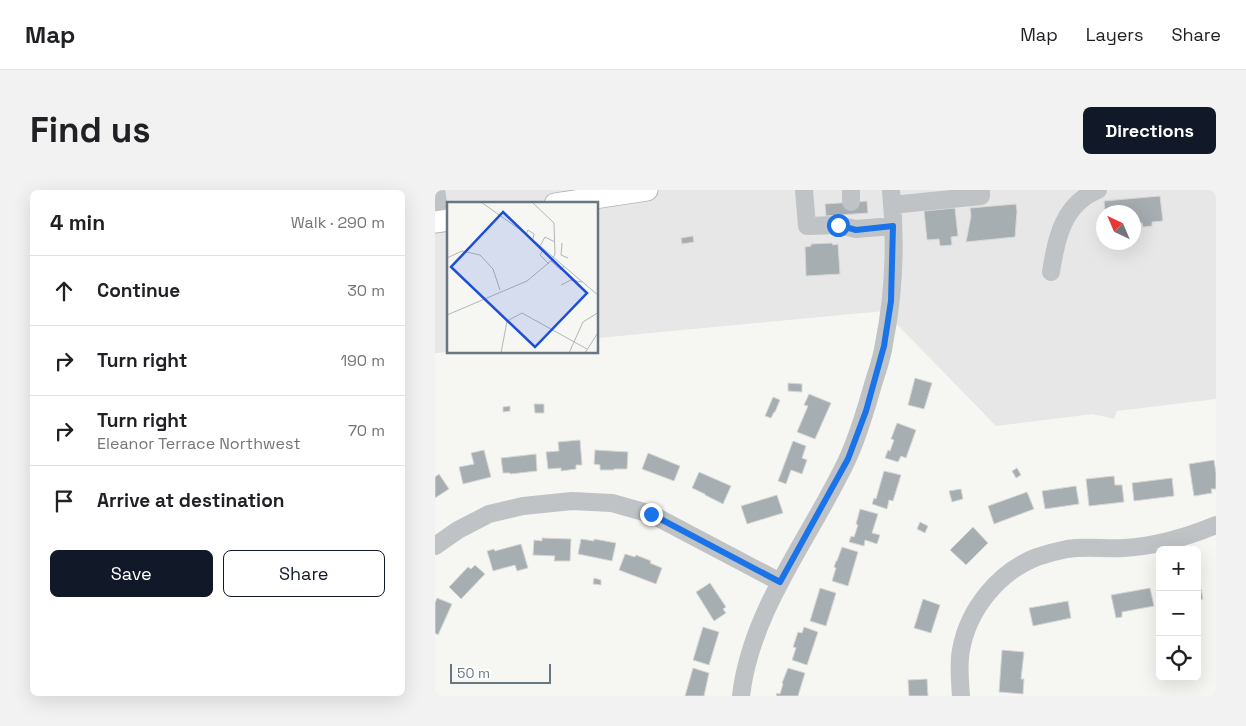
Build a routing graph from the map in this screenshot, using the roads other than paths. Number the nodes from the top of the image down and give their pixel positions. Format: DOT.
graph roads {
  1 [pos="436,190"];
  2 [pos="647,190"];
  3 [pos="804,190"];
  4 [pos="981,190"];
  5 [pos="1098,190"];
  6 [pos="891,197"];
  7 [pos="568,202"];
  8 [pos="853,209"];
  9 [pos="442,221"];
  10 [pos="893,226"];
  11 [pos="1051,272"];
  12 [pos="1216,524"];
  13 [pos="435,546"];
  14 [pos="780,582"];
  15 [pos="741,696"];
  16 [pos="961,696"];
  1 -- 9 [label="street"];
  2 -- 7 [label="main road"];
  3 -- 8 [label="street"];
  4 -- 6 [label="street"];
  5 -- 11 [label="street"];
  6 -- 10 [label="street"];
  8 -- 10 [label="street"];
  10 -- 14 [label="street"];
  12 -- 16 [label="street"];
  13 -- 14 [label="street"];
  14 -- 15 [label="street"];
}
